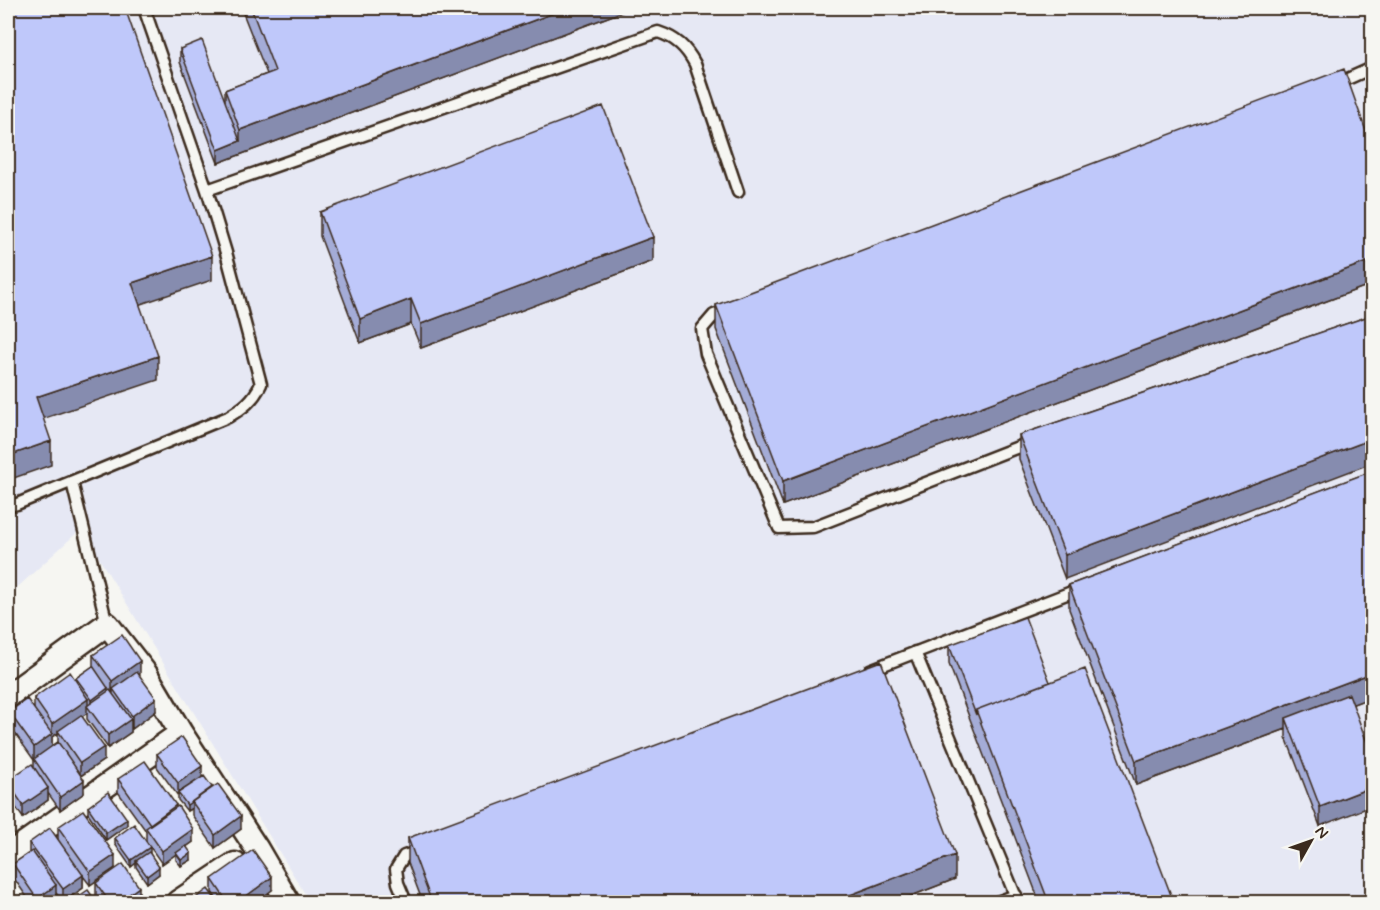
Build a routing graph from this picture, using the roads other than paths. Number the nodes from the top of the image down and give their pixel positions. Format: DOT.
graph roads {
  1 [pos="144,8"];
  2 [pos="1372,68"];
  3 [pos="1327,88"];
  4 [pos="207,190"];
  5 [pos="738,192"];
  6 [pos="737,307"];
  7 [pos="1038,440"];
  8 [pos="72,482"];
  9 [pos="8,506"];
  10 [pos="1093,584"];
  11 [pos="107,624"];
  12 [pos="915,652"];
  13 [pos="859,674"];
  14 [pos="8,696"];
  15 [pos="181,733"];
  16 [pos="426,848"];
  17 [pos="256,849"];
  18 [pos="8,855"];
  19 [pos="1017,899"];
  20 [pos="178,903"];
  21 [pos="288,903"];
  22 [pos="406,903"];
  23 [pos="997,903"];
  1 -- 4 [label="lane"];
  2 -- 3 [label="lane"];
  4 -- 5 [label="lane"];
  4 -- 8 [label="lane"];
  6 -- 7 [label="lane"];
  8 -- 9 [label="lane"];
  8 -- 11 [label="lane"];
  10 -- 12 [label="lane"];
  11 -- 14 [label="street"];
  11 -- 15 [label="street"];
  12 -- 13 [label="lane"];
  12 -- 19 [label="lane"];
  15 -- 17 [label="street"];
  15 -- 18 [label="street"];
  16 -- 22 [label="lane"];
  17 -- 20 [label="street"];
  17 -- 21 [label="street"];
  19 -- 23 [label="lane"];
}
